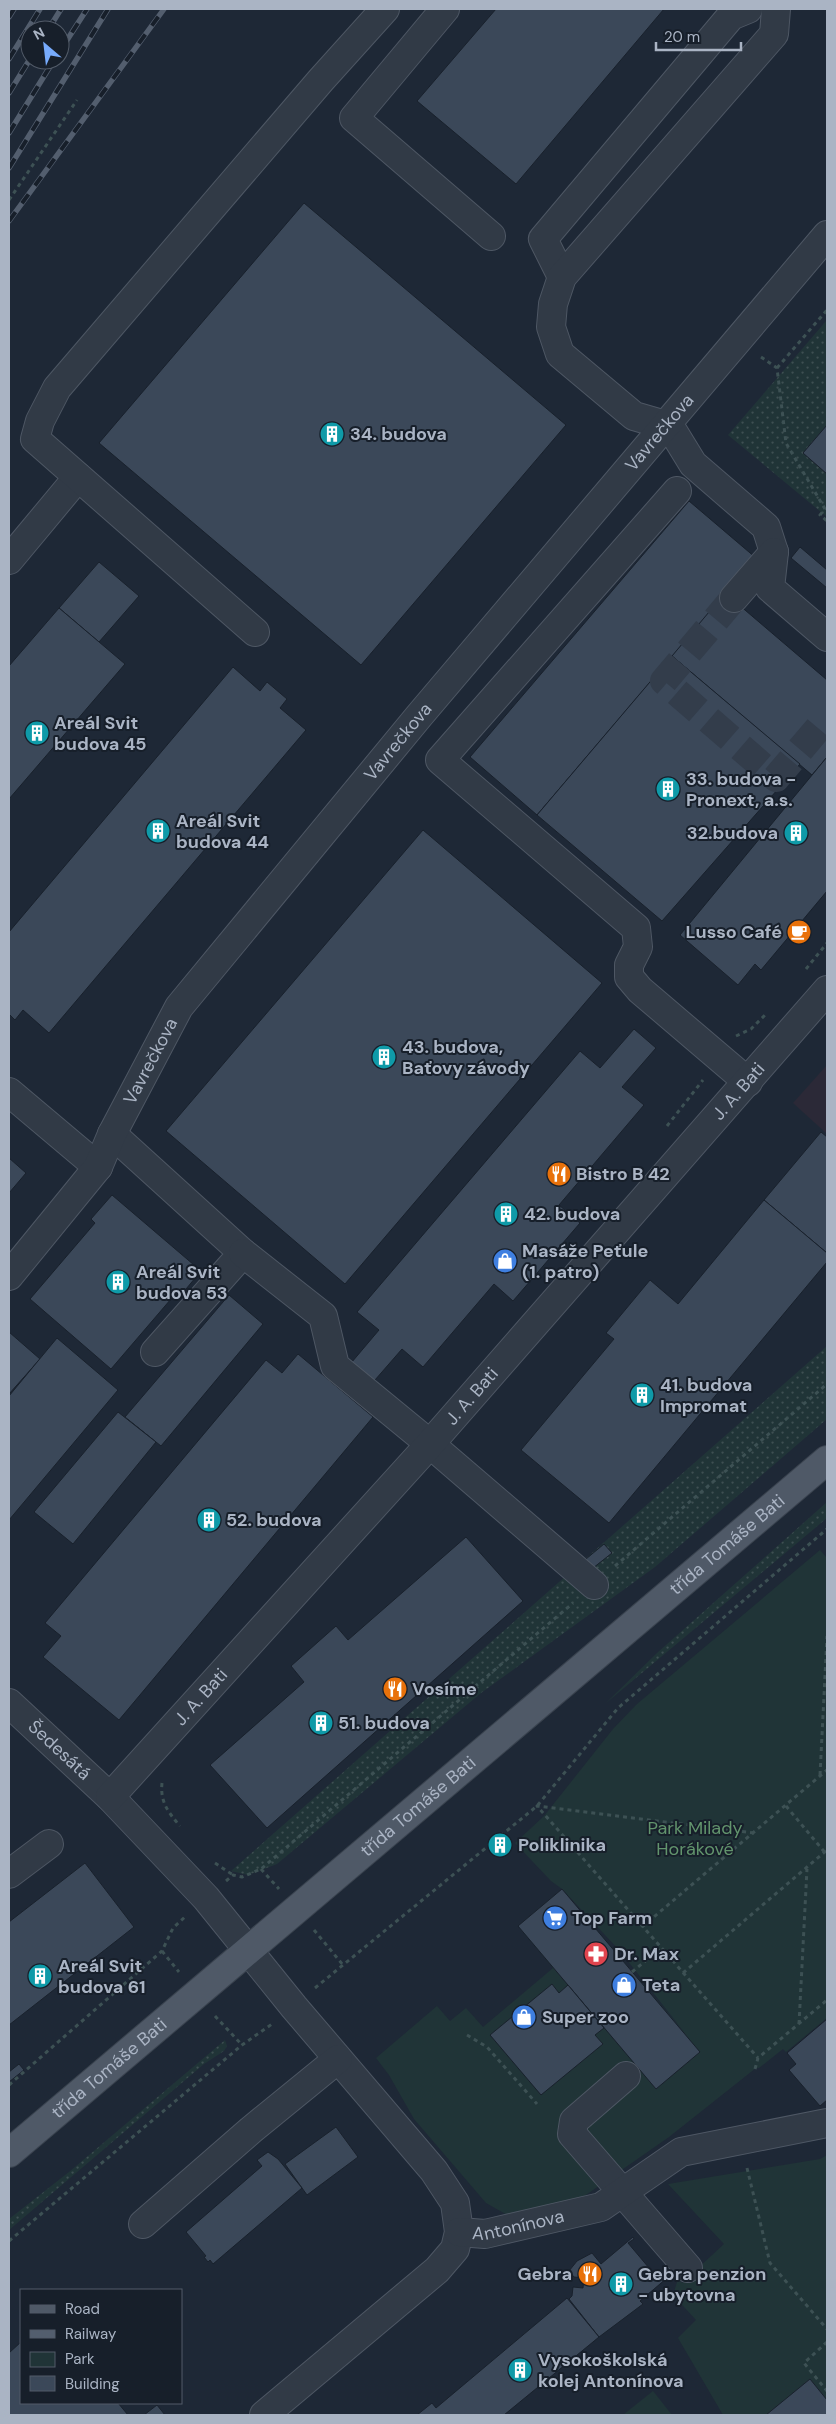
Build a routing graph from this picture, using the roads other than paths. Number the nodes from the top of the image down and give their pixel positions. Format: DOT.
graph roads {
  1 [pos="385,9"];
  2 [pos="445,9"];
  3 [pos="748,9"];
  4 [pos="776,9"];
  5 [pos="827,235"];
  6 [pos="491,236"];
  7 [pos="562,277"];
  8 [pos="664,425"];
  9 [pos="78,477"];
  10 [pos="677,491"];
  11 [pos="774,552"];
  12 [pos="9,560"];
  13 [pos="734,598"];
  14 [pos="255,632"];
  15 [pos="827,637"];
  16 [pos="827,990"];
  17 [pos="748,1082"];
  18 [pos="9,1092"];
  19 [pos="112,1134"];
  20 [pos="98,1167"];
  21 [pos="243,1253"];
  22 [pos="9,1276"];
  23 [pos="155,1352"];
  24 [pos="430,1444"];
  25 [pos="827,1460"];
  26 [pos="594,1585"];
  27 [pos="9,1703"];
  28 [pos="110,1797"];
  29 [pos="49,1844"];
  30 [pos="9,1874"];
  31 [pos="248,1950"];
  32 [pos="338,2059"];
  33 [pos="626,2076"];
  34 [pos="827,2123"];
  35 [pos="9,2153"];
  36 [pos="622,2192"];
  37 [pos="143,2224"];
  38 [pos="459,2232"];
  39 [pos="688,2268"];
  40 [pos="264,2415"];
  1 -- 9 [label="street"];
  2 -- 6 [label="street"];
  3 -- 7 [label="street"];
  4 -- 7 [label="street"];
  5 -- 8 [label="street, Vavrečkova"];
  7 -- 8 [label="street"];
  8 -- 11 [label="street"];
  8 -- 19 [label="street, Vavrečkova"];
  9 -- 12 [label="street"];
  9 -- 14 [label="street"];
  10 -- 17 [label="street"];
  11 -- 13 [label="street"];
  11 -- 15 [label="street"];
  16 -- 17 [label="street, J. A. Bati"];
  17 -- 24 [label="street, J. A. Bati"];
  18 -- 20 [label="street"];
  19 -- 20 [label="street, Vavrečkova"];
  19 -- 21 [label="street"];
  20 -- 22 [label="street, Vavrečkova"];
  21 -- 23 [label="street"];
  21 -- 24 [label="street"];
  24 -- 26 [label="street"];
  24 -- 28 [label="street, J. A. Bati"];
  25 -- 31 [label="main road, třída Tomáše Bati"];
  27 -- 28 [label="street, Šedesátá"];
  28 -- 31 [label="street, Šedesátá"];
  29 -- 30 [label="street"];
  31 -- 32 [label="street, Šedesátá"];
  31 -- 35 [label="main road, třída Tomáše Bati"];
  32 -- 37 [label="street"];
  32 -- 38 [label="street, Šedesátá"];
  33 -- 36 [label="street"];
  34 -- 36 [label="street, Antonínova"];
  36 -- 38 [label="street, Antonínova"];
  36 -- 39 [label="street"];
  38 -- 40 [label="street, Antonínova"];
}
